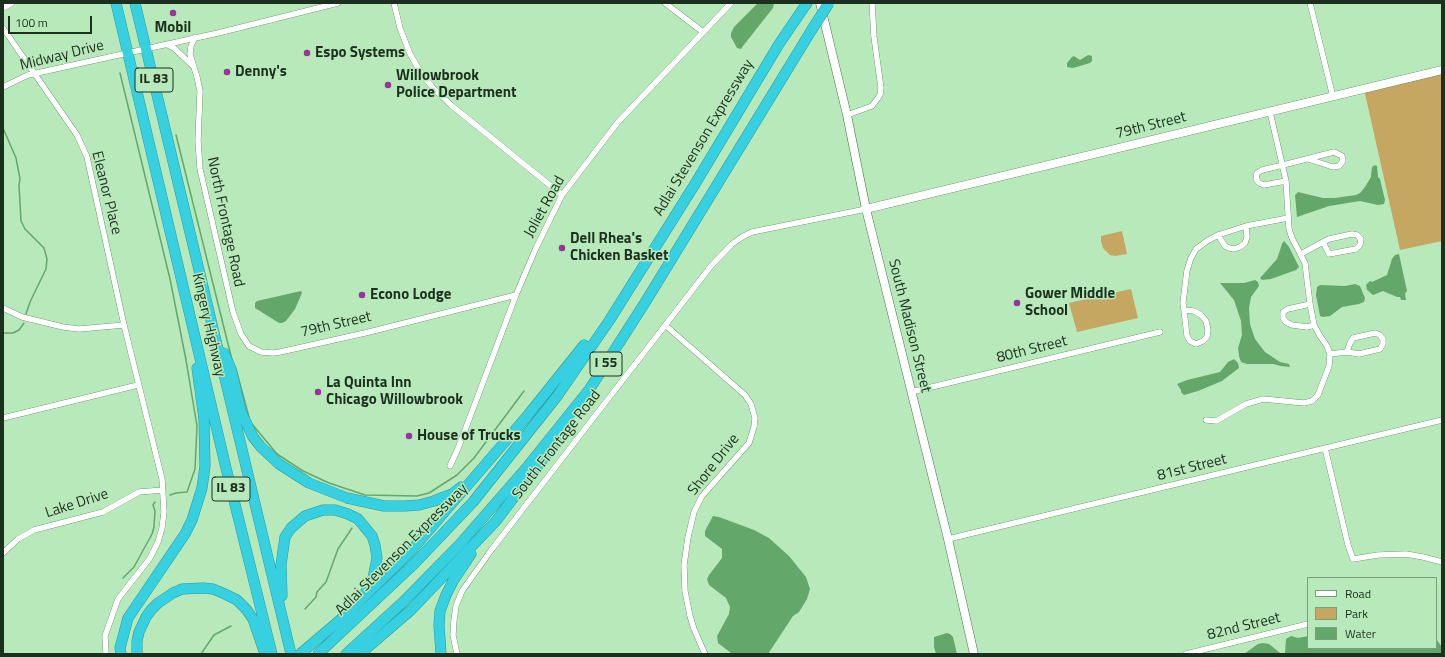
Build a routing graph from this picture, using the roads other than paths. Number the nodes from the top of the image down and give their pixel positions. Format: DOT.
graph roads {
  1 [pos="12,3"];
  2 [pos="116,3"];
  3 [pos="136,3"];
  4 [pos="338,3"];
  5 [pos="394,3"];
  6 [pos="665,3"];
  7 [pos="731,3"];
  8 [pos="820,3"];
  9 [pos="829,3"];
  10 [pos="872,3"];
  11 [pos="1310,3"];
  12 [pos="806,4"];
  13 [pos="3,8"];
  14 [pos="3,28"];
  15 [pos="703,32"];
  16 [pos="195,37"];
  17 [pos="166,44"];
  18 [pos="146,48"];
  19 [pos="127,52"];
  20 [pos="193,67"];
  21 [pos="1442,70"];
  22 [pos="34,73"];
  23 [pos="3,87"];
  24 [pos="1333,97"];
  25 [pos="1270,112"];
  26 [pos="847,115"];
  27 [pos="1308,158"];
  28 [pos="1283,165"];
  29 [pos="1286,181"];
  30 [pos="562,195"];
  31 [pos="866,209"];
  32 [pos="1288,218"];
  33 [pos="1246,226"];
  34 [pos="1218,235"];
  35 [pos="1323,242"];
  36 [pos="1301,254"];
  37 [pos="516,295"];
  38 [pos="1310,304"];
  39 [pos="3,308"];
  40 [pos="1184,310"];
  41 [pos="212,319"];
  42 [pos="609,321"];
  43 [pos="192,324"];
  44 [pos="124,325"];
  45 [pos="1314,325"];
  46 [pos="665,326"];
  47 [pos="1160,332"];
  48 [pos="280,352"];
  49 [pos="1347,352"];
  50 [pos="1330,354"];
  51 [pos="138,385"];
  52 [pos="589,390"];
  53 [pos="911,392"];
  54 [pos="3,418"];
  55 [pos="1206,420"];
  56 [pos="1442,420"];
  57 [pos="1325,448"];
  58 [pos="450,466"];
  59 [pos="475,476"];
  60 [pos="163,490"];
  61 [pos="496,521"];
  62 [pos="948,539"];
  63 [pos="3,553"];
  64 [pos="1442,562"];
  65 [pos="340,620"];
  66 [pos="1307,624"];
  67 [pos="287,636"];
  68 [pos="106,654"];
  69 [pos="121,654"];
  70 [pos="137,654"];
  71 [pos="265,654"];
  72 [pos="272,654"];
  73 [pos="291,654"];
  74 [pos="300,654"];
  75 [pos="318,654"];
  76 [pos="346,654"];
  77 [pos="360,654"];
  78 [pos="441,654"];
  79 [pos="457,654"];
  80 [pos="705,654"];
  81 [pos="974,654"];
  82 [pos="1186,654"];
  1 -- 13 [label="street"];
  2 -- 19 [label="highway, Kingery Highway / IL 83"];
  3 -- 18 [label="highway, Kingery Highway / IL 83"];
  4 -- 16 [label="street, Midway Drive"];
  5 -- 30 [label="street"];
  6 -- 15 [label="street"];
  7 -- 15 [label="street, Joliet Road"];
  8 -- 26 [label="street, South Madison Street"];
  9 -- 52 [label="highway, I 55, bridge"];
  10 -- 26 [label="street"];
  11 -- 24 [label="street"];
  12 -- 42 [label="highway, Adlai Stevenson Expressway / I 55"];
  14 -- 22 [label="street, Eleanor Place"];
  15 -- 30 [label="street, Joliet Road"];
  16 -- 17 [label="street, Midway Drive"];
  16 -- 20 [label="street, North Frontage Road"];
  17 -- 18 [label="street, Midway Drive"];
  17 -- 20 [label="street"];
  18 -- 19 [label="street, Midway Drive"];
  18 -- 41 [label="highway, Kingery Highway / IL 83"];
  19 -- 22 [label="street, Midway Drive"];
  19 -- 43 [label="highway, Kingery Highway / IL 83"];
  20 -- 48 [label="street, North Frontage Road"];
  21 -- 24 [label="street, 79th Street"];
  22 -- 23 [label="street, Midway Drive"];
  22 -- 44 [label="street, Eleanor Place"];
  24 -- 25 [label="street, 79th Street"];
  25 -- 28 [label="street"];
  25 -- 31 [label="street, 79th Street"];
  26 -- 31 [label="street, South Madison Street"];
  27 -- 27 [label="street"];
  27 -- 28 [label="street"];
  28 -- 29 [label="street"];
  28 -- 29 [label="street"];
  29 -- 32 [label="street"];
  30 -- 37 [label="street, Joliet Road"];
  31 -- 46 [label="street, South Frontage Road"];
  31 -- 53 [label="street, South Madison Street"];
  32 -- 33 [label="street"];
  32 -- 36 [label="street"];
  33 -- 34 [label="street"];
  33 -- 34 [label="street"];
  34 -- 40 [label="street"];
  35 -- 35 [label="street"];
  35 -- 36 [label="street"];
  36 -- 38 [label="street"];
  37 -- 48 [label="street, 79th Street"];
  37 -- 58 [label="street, Joliet Road"];
  38 -- 45 [label="street"];
  38 -- 45 [label="street"];
  39 -- 44 [label="street"];
  40 -- 40 [label="street"];
  41 -- 59 [label="highway"];
  41 -- 67 [label="highway, Kingery Highway / IL 83"];
  42 -- 59 [label="highway"];
  42 -- 75 [label="highway, Adlai Stevenson Expressway / I 55"];
  43 -- 69 [label="highway"];
  43 -- 72 [label="highway, Kingery Highway / IL 83"];
  44 -- 51 [label="street, Eleanor Place"];
  45 -- 50 [label="street"];
  46 -- 79 [label="street, South Frontage Road"];
  46 -- 80 [label="street, Shore Drive"];
  47 -- 53 [label="street, 80th Street"];
  49 -- 49 [label="street"];
  49 -- 50 [label="street"];
  50 -- 55 [label="street"];
  51 -- 54 [label="street"];
  51 -- 60 [label="street"];
  52 -- 61 [label="highway"];
  52 -- 76 [label="highway, I 55"];
  53 -- 62 [label="street, South Madison Street"];
  56 -- 57 [label="street, 81st Street"];
  57 -- 62 [label="street, 81st Street"];
  57 -- 64 [label="street"];
  59 -- 65 [label="highway"];
  60 -- 63 [label="street, Lake Drive"];
  60 -- 68 [label="street"];
  61 -- 77 [label="highway"];
  61 -- 78 [label="highway"];
  62 -- 81 [label="street, South Madison Street"];
  65 -- 67 [label="highway"];
  65 -- 74 [label="highway"];
  66 -- 82 [label="street, 82nd Street"];
  67 -- 73 [label="highway, Kingery Highway / IL 83"];
  70 -- 71 [label="highway"];
}
